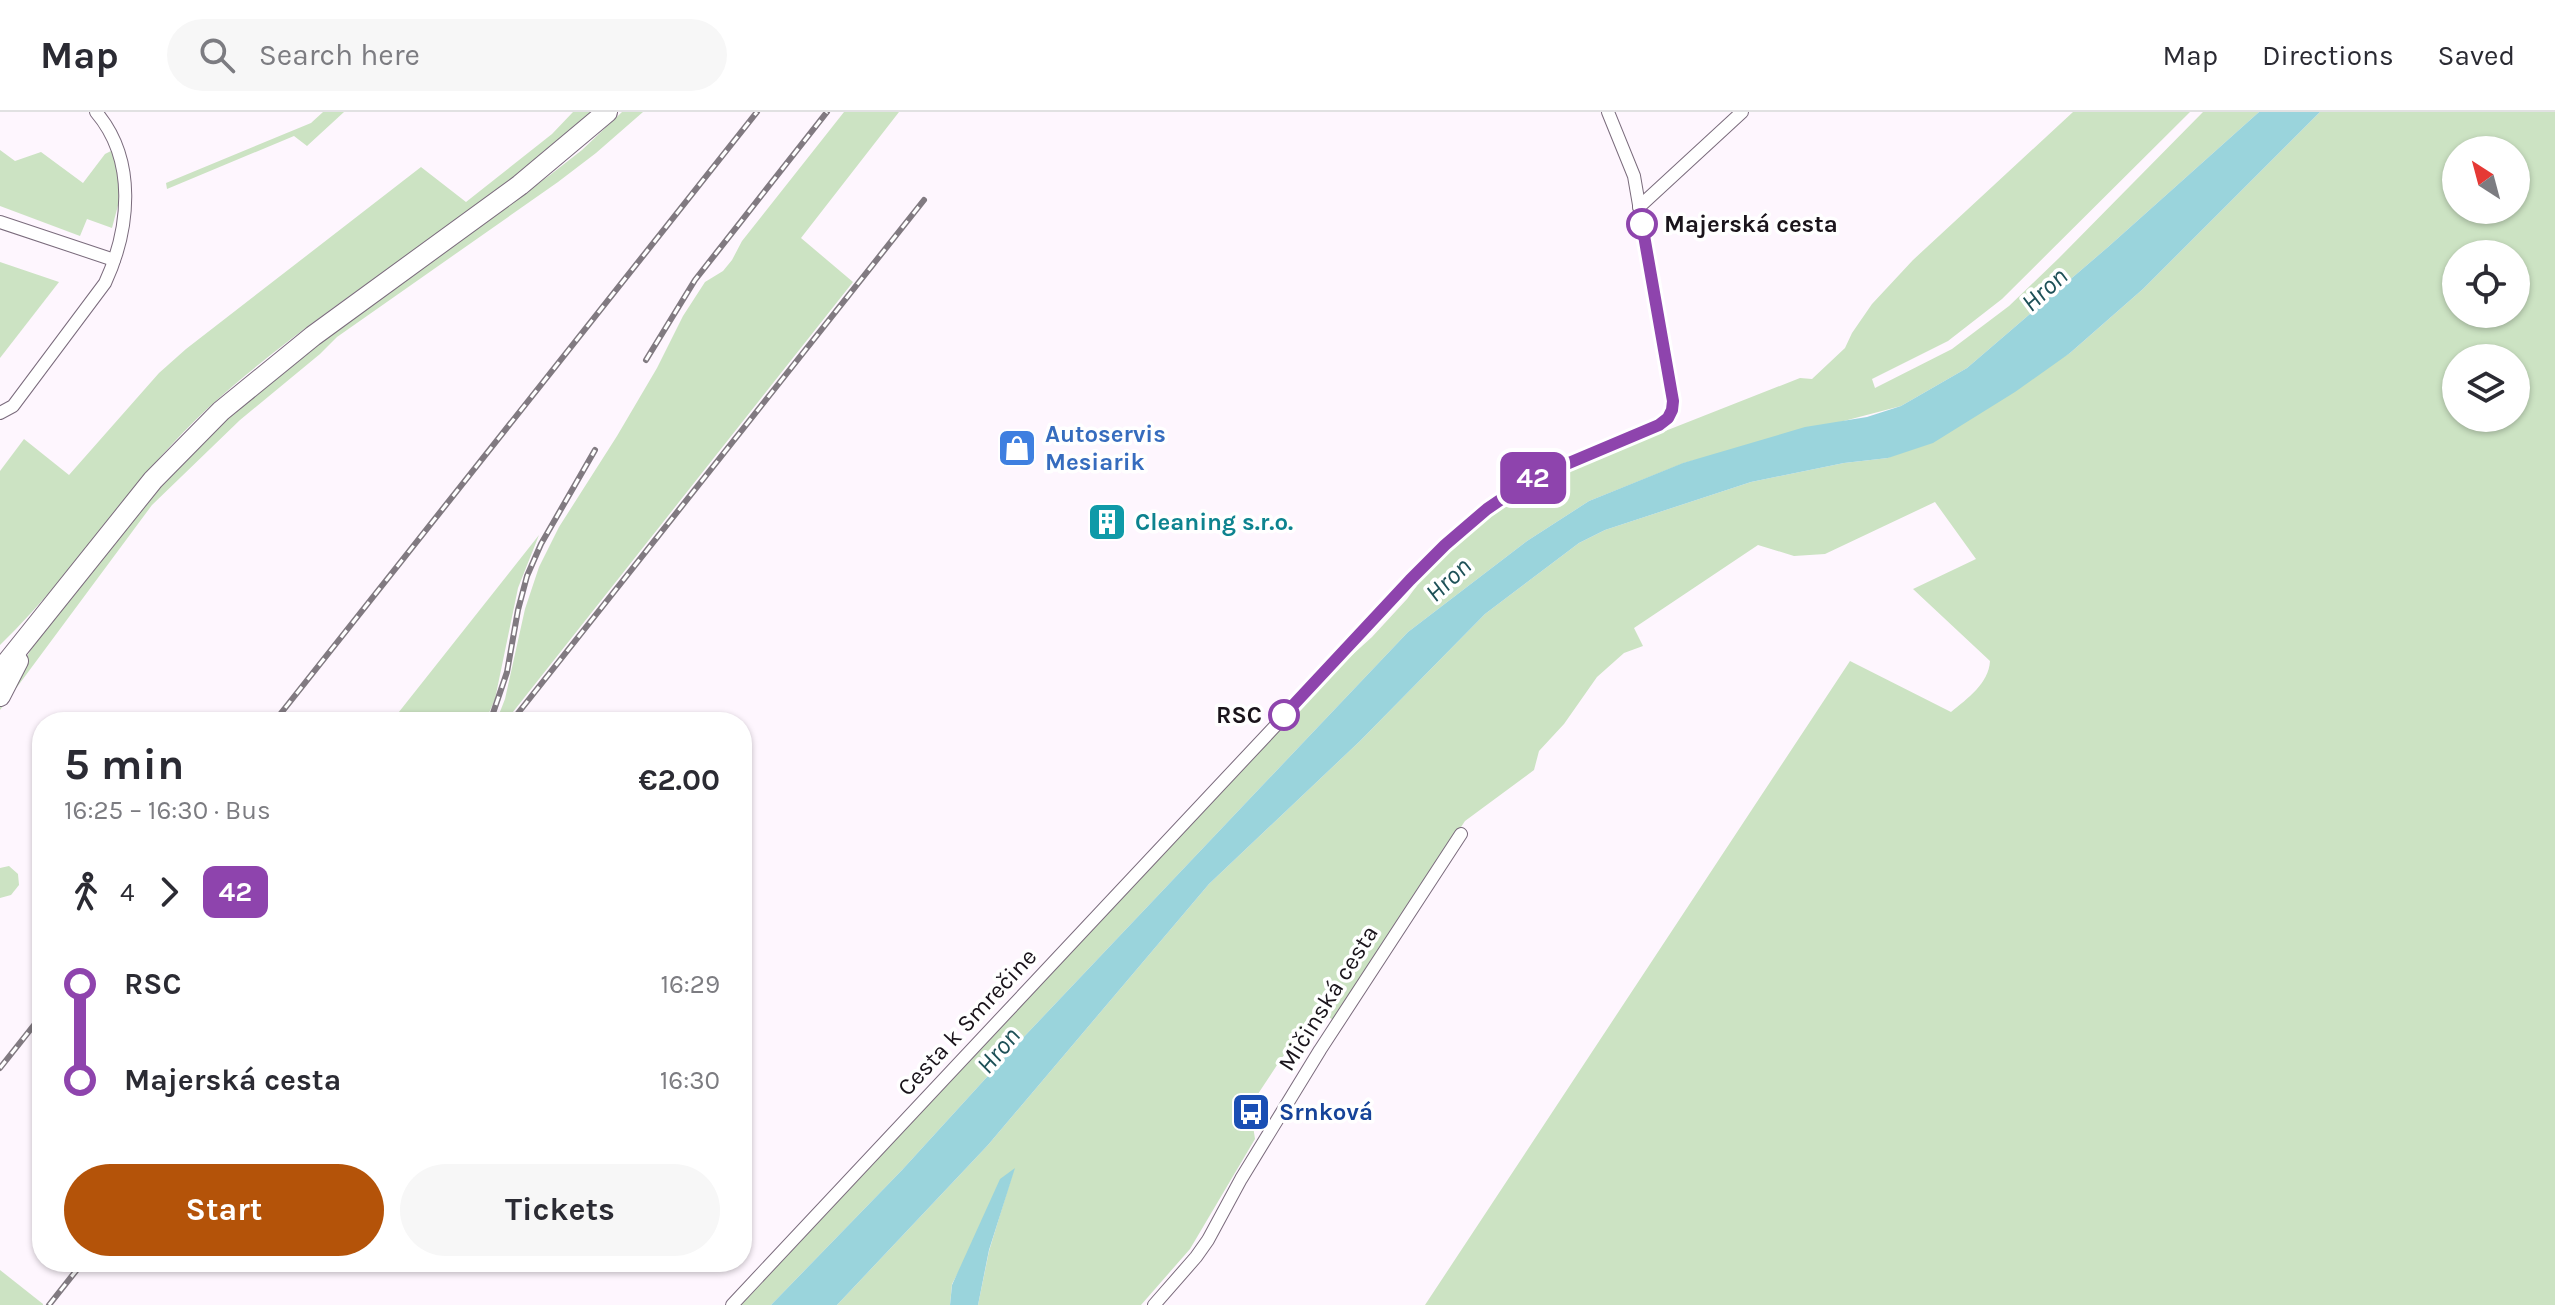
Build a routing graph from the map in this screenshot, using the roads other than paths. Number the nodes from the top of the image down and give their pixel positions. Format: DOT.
graph roads {
  1 [pos="96,112"];
  2 [pos="607,112"];
  3 [pos="1608,112"];
  4 [pos="1742,112"];
  5 [pos="1639,207"];
  6 [pos="0,222"];
  7 [pos="114,260"];
  8 [pos="0,413"];
  9 [pos="33,630"];
  10 [pos="0,660"];
  11 [pos="0,671"];
  12 [pos="0,696"];
  13 [pos="1461,834"];
  14 [pos="732,1305"];
  15 [pos="1154,1305"];
  1 -- 7 [label="street"];
  2 -- 9 [label="main road"];
  3 -- 5 [label="street"];
  4 -- 5 [label="street"];
  5 -- 14 [label="street, Cesta k Smrečine"];
  6 -- 7 [label="street"];
  7 -- 8 [label="street"];
  9 -- 10 [label="main road"];
  9 -- 11 [label="main road"];
  9 -- 12 [label="main road"];
  13 -- 15 [label="street, Mičinská cesta"];
}
